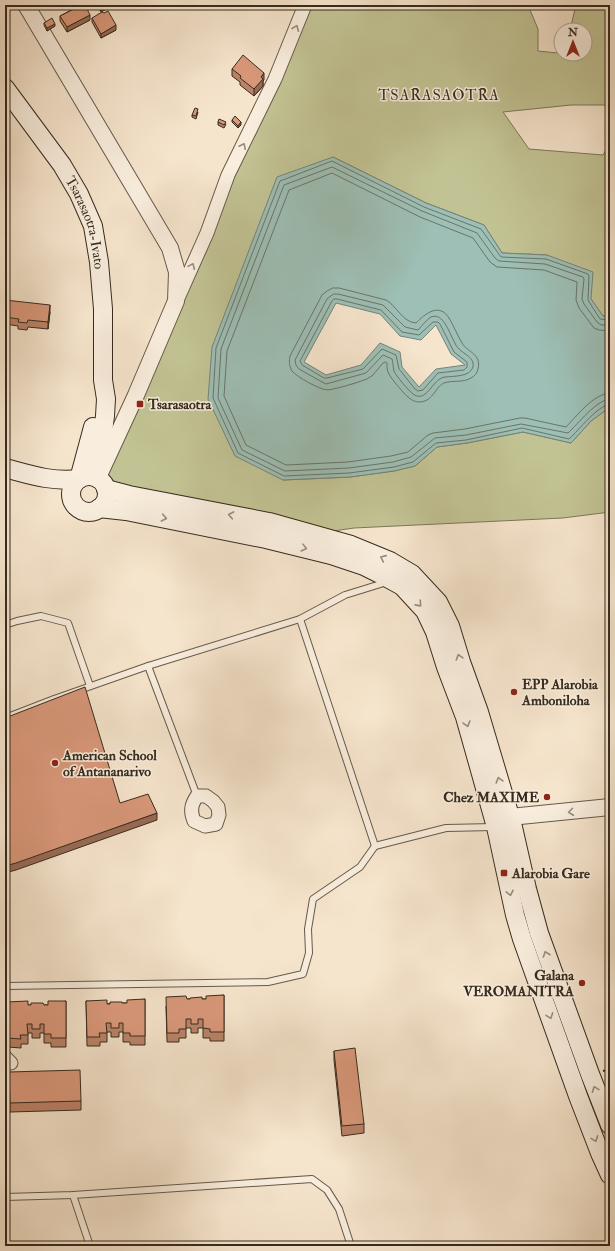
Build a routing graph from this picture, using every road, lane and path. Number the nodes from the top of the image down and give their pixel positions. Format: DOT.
graph roads {
  1 [pos="26,5"];
  2 [pos="306,5"];
  3 [pos="5,88"];
  4 [pos="176,301"];
  5 [pos="104,380"];
  6 [pos="105,412"];
  7 [pos="125,420"];
  8 [pos="5,468"];
  9 [pos="45,479"];
  10 [pos="78,479"];
  11 [pos="101,484"];
  12 [pos="71,499"];
  13 [pos="99,508"];
  14 [pos="392,581"];
  15 [pos="300,619"];
  16 [pos="5,625"];
  17 [pos="148,666"];
  18 [pos="90,686"];
  19 [pos="5,718"];
  20 [pos="197,796"];
  21 [pos="610,807"];
  22 [pos="500,821"];
  23 [pos="375,846"];
  24 [pos="5,986"];
  25 [pos="610,1125"];
  26 [pos="610,1175"];
  27 [pos="73,1195"];
  28 [pos="5,1197"];
  29 [pos="90,1246"];
  30 [pos="351,1246"];
  1 -- 4 [label="street"];
  4 -- 2 [label="street, one-way"];
  3 -- 5 [label="main road, Tsarasaotra-Ivato"];
  4 -- 7 [label="street"];
  5 -- 6 [label="main road"];
  5 -- 10 [label="main road"];
  6 -- 7 [label="street"];
  6 -- 11 [label="main road"];
  7 -- 11 [label="street"];
  8 -- 9 [label="main road"];
  9 -- 10 [label="main road"];
  9 -- 12 [label="main road"];
  10 -- 11 [label="main road"];
  10 -- 12 [label="main road"];
  11 -- 13 [label="main road"];
  22 -- 11 [label="main road, one-way"];
  12 -- 13 [label="main road"];
  13 -- 14 [label="main road, one-way"];
  14 -- 15 [label="lane"];
  14 -- 22 [label="main road, one-way"];
  15 -- 17 [label="lane"];
  15 -- 23 [label="lane"];
  16 -- 18 [label="lane"];
  17 -- 18 [label="lane"];
  17 -- 20 [label="lane"];
  18 -- 19 [label="lane"];
  21 -- 22 [label="street, one-way"];
  22 -- 23 [label="lane"];
  25 -- 22 [label="main road, one-way"];
  22 -- 26 [label="main road, one-way"];
  23 -- 24 [label="lane"];
  27 -- 28 [label="lane"];
  27 -- 29 [label="lane"];
  27 -- 30 [label="lane"];
}
